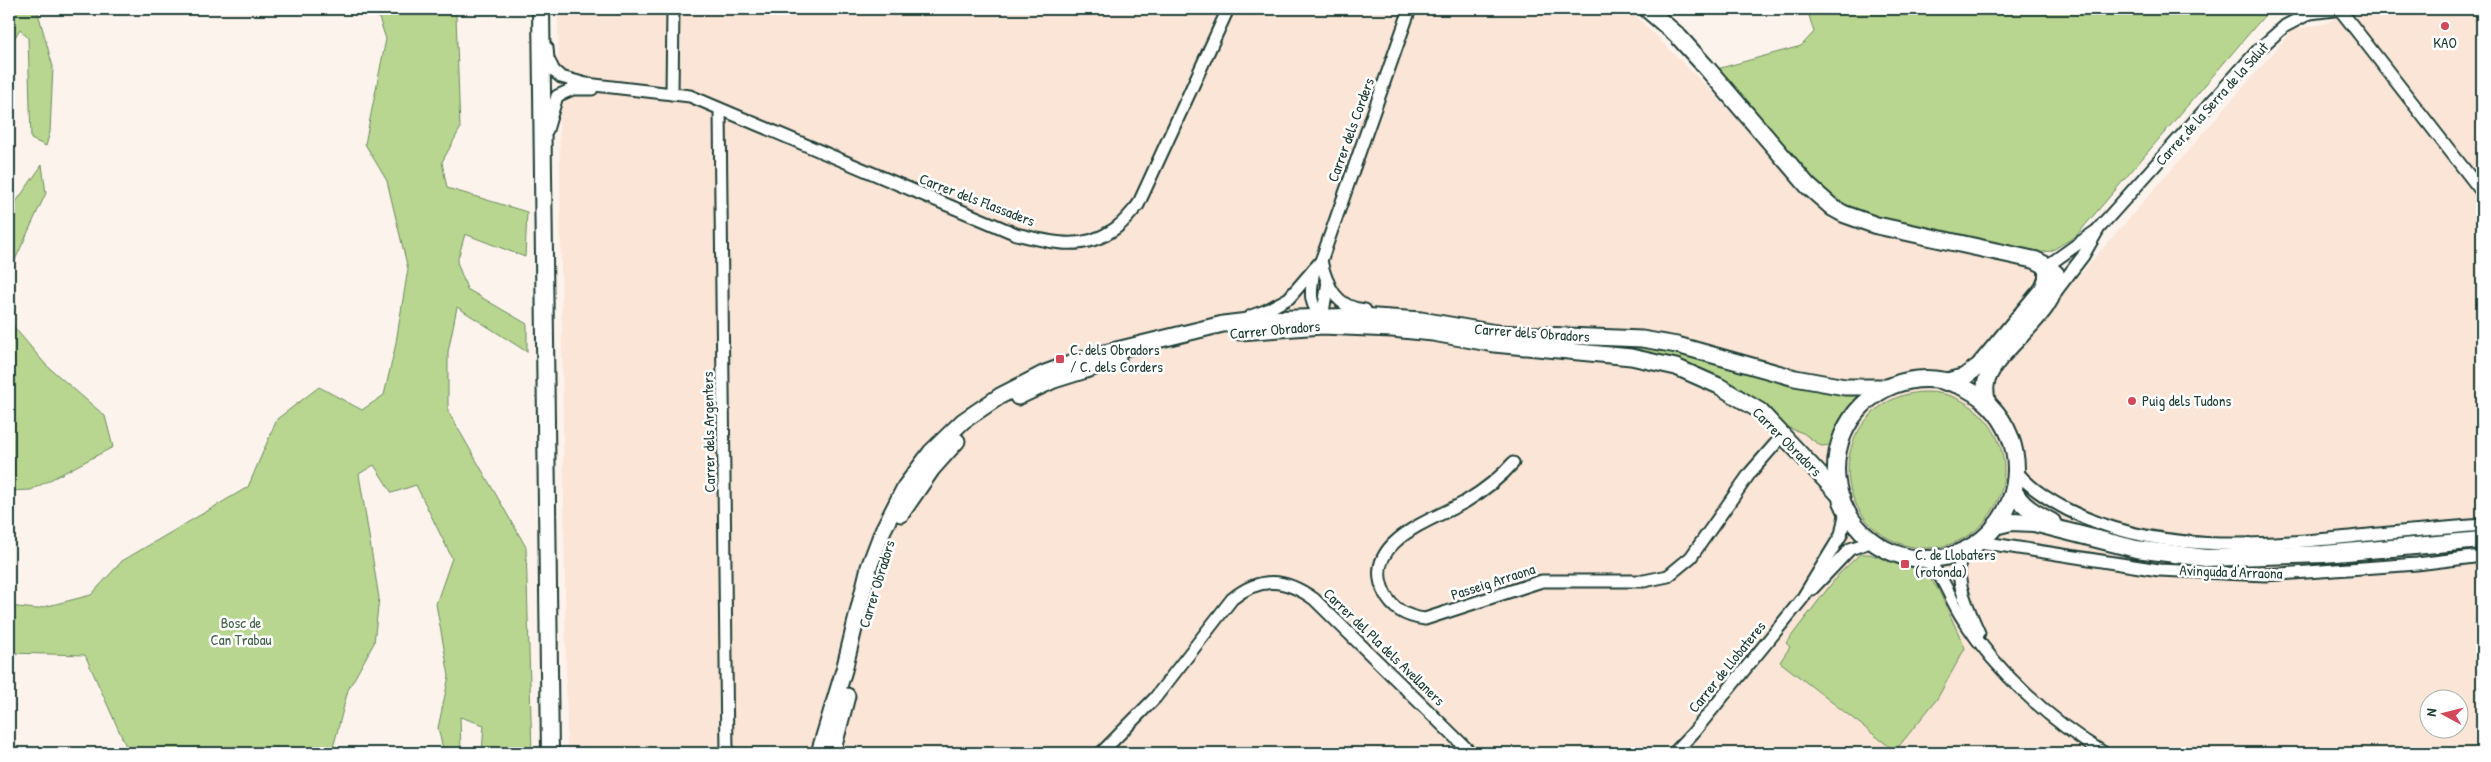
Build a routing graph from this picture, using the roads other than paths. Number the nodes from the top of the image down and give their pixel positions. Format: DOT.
graph roads {
  1 [pos="542,9"];
  2 [pos="673,9"];
  3 [pos="1228,9"];
  4 [pos="1410,9"];
  5 [pos="1648,9"];
  6 [pos="2341,10"];
  7 [pos="624,88"];
  8 [pos="672,94"];
  9 [pos="720,110"];
  10 [pos="542,164"];
  11 [pos="2482,192"];
  12 [pos="2100,228"];
  13 [pos="1318,265"];
  14 [pos="2046,266"];
  15 [pos="1328,282"];
  16 [pos="2054,294"];
  17 [pos="1319,316"];
  18 [pos="1395,317"];
  19 [pos="1223,324"];
  20 [pos="1418,331"];
  21 [pos="1244,332"];
  22 [pos="1172,335"];
  23 [pos="1495,339"];
  24 [pos="1946,382"];
  25 [pos="1036,387"];
  26 [pos="1888,387"];
  27 [pos="1987,402"];
  28 [pos="1783,435"];
  29 [pos="946,438"];
  30 [pos="1513,463"];
  31 [pos="2016,468"];
  32 [pos="920,486"];
  33 [pos="2014,491"];
  34 [pos="1844,504"];
  35 [pos="896,505"];
  36 [pos="2482,525"];
  37 [pos="1995,526"];
  38 [pos="2070,532"];
  39 [pos="892,534"];
  40 [pos="2482,540"];
  41 [pos="1872,541"];
  42 [pos="1980,542"];
  43 [pos="1963,551"];
  44 [pos="2482,556"];
  45 [pos="883,558"];
  46 [pos="1924,558"];
  47 [pos="868,573"];
  48 [pos="1802,598"];
  49 [pos="869,604"];
  50 [pos="1985,648"];
  51 [pos="844,690"];
  52 [pos="550,753"];
  53 [pos="727,753"];
  54 [pos="819,753"];
  55 [pos="832,753"];
  56 [pos="1101,753"];
  57 [pos="1471,753"];
  58 [pos="1674,753"];
  59 [pos="2104,753"];
  1 -- 7 [label="street, Carrer dels Flassaders"];
  1 -- 10 [label="main road"];
  2 -- 8 [label="street"];
  3 -- 9 [label="street, Carrer dels Flassaders"];
  4 -- 13 [label="street, Carrer dels Corders"];
  5 -- 14 [label="main road"];
  6 -- 11 [label="street"];
  6 -- 12 [label="street, Carrer de la Serra de la Salut"];
  7 -- 8 [label="street, Carrer dels Flassaders"];
  7 -- 10 [label="street, Carrer dels Flassaders"];
  8 -- 9 [label="street, Carrer dels Flassaders"];
  9 -- 53 [label="street, Carrer dels Argenters"];
  10 -- 52 [label="main road"];
  12 -- 14 [label="street, Carrer de la Serra de la Salut"];
  12 -- 16 [label="street, Carrer de la Serra de la Salut"];
  13 -- 15 [label="street"];
  13 -- 17 [label="street, Carrer dels Corders"];
  13 -- 19 [label="street, Carrer dels Corders"];
  14 -- 16 [label="main road"];
  14 -- 24 [label="main road"];
  15 -- 17 [label="street"];
  15 -- 18 [label="street"];
  16 -- 27 [label="main road, Carrer de la Serra de la Salut"];
  17 -- 18 [label="street, Carrer dels Obradors"];
  17 -- 19 [label="street, Carrer dels Obradors"];
  17 -- 20 [label="street"];
  17 -- 21 [label="street"];
  18 -- 23 [label="street, Carrer dels Obradors"];
  19 -- 22 [label="street, Carrer dels Obradors"];
  20 -- 21 [label="street, Carrer Obradors"];
  20 -- 23 [label="street, Carrer Obradors"];
  21 -- 25 [label="street, Carrer Obradors"];
  22 -- 25 [label="street, Carrer dels Obradors"];
  22 -- 29 [label="street, Carrer dels Obradors"];
  23 -- 26 [label="street, Carrer dels Obradors"];
  23 -- 28 [label="street, Carrer Obradors"];
  24 -- 26 [label="main road"];
  24 -- 27 [label="main road"];
  25 -- 29 [label="street, Carrer dels Obradors"];
  25 -- 32 [label="street, Carrer Obradors"];
  26 -- 34 [label="main road"];
  27 -- 31 [label="main road"];
  28 -- 30 [label="street, Passeig Arraona"];
  28 -- 34 [label="street, Carrer Obradors"];
  29 -- 32 [label="street, Carrer dels Obradors"];
  29 -- 35 [label="street, Carrer dels Obradors"];
  31 -- 33 [label="main road"];
  31 -- 36 [label="street, Avinguda d'Arraona"];
  32 -- 35 [label="street, Carrer dels Obradors"];
  32 -- 39 [label="street, Carrer Obradors"];
  33 -- 37 [label="main road"];
  33 -- 38 [label="main road"];
  34 -- 41 [label="main road"];
  34 -- 48 [label="street, Carrer de Llobateres"];
  35 -- 39 [label="street"];
  35 -- 47 [label="street, Carrer dels Obradors"];
  37 -- 38 [label="main road"];
  37 -- 42 [label="main road"];
  38 -- 40 [label="main road, Avinguda d'Arraona"];
  39 -- 45 [label="street, Carrer Obradors"];
  41 -- 46 [label="main road"];
  41 -- 48 [label="street, Carrer de Llobateres"];
  42 -- 43 [label="main road"];
  42 -- 44 [label="street, Avinguda d'Arraona"];
  43 -- 46 [label="main road"];
  43 -- 50 [label="street"];
  45 -- 47 [label="street"];
  45 -- 49 [label="street, Carrer Obradors"];
  46 -- 50 [label="street"];
  47 -- 49 [label="street, Carrer dels Obradors"];
  47 -- 51 [label="street, Carrer dels Obradors"];
  48 -- 58 [label="street, Carrer de Llobateres"];
  49 -- 51 [label="street, Carrer Obradors"];
  50 -- 59 [label="street"];
  51 -- 54 [label="street, Carrer dels Obradors"];
  51 -- 55 [label="street, Carrer dels Obradors"];
  56 -- 57 [label="street, Carrer del Pla dels Avellaners"];
}
